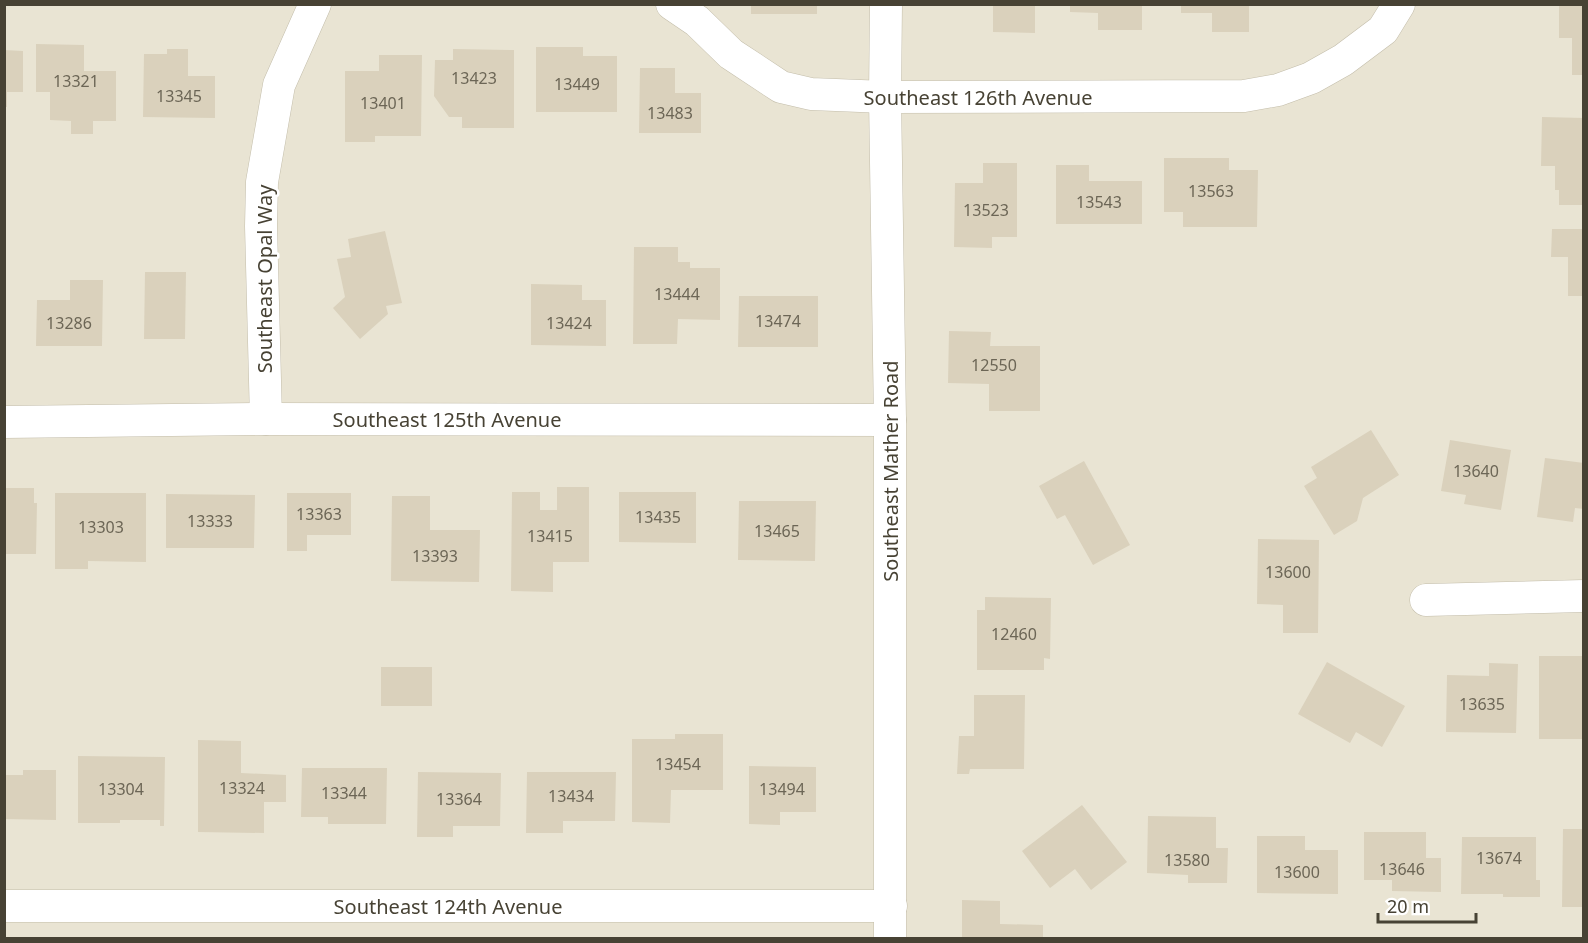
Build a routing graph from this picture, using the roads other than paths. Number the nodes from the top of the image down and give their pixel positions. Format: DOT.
graph roads {
  1 [pos="315,4"];
  2 [pos="672,4"];
  3 [pos="886,4"];
  4 [pos="1398,4"];
  5 [pos="885,97"];
  6 [pos="266,419"];
  7 [pos="890,420"];
  8 [pos="4,422"];
  9 [pos="1584,596"];
  10 [pos="1426,600"];
  11 [pos="4,906"];
  12 [pos="891,906"];
  13 [pos="891,939"];
  1 -- 6 [label="street, Southeast Opal Way"];
  2 -- 5 [label="street, Southeast 126th Avenue"];
  3 -- 5 [label="street, Southeast Mather Road"];
  4 -- 5 [label="street, Southeast 126th Avenue"];
  5 -- 7 [label="street, Southeast Mather Road"];
  6 -- 7 [label="street, Southeast 125th Avenue"];
  6 -- 8 [label="street, Southeast 125th Avenue"];
  7 -- 12 [label="street, Southeast Mather Road"];
  9 -- 10 [label="street"];
  11 -- 12 [label="street, Southeast 124th Avenue"];
  12 -- 13 [label="street, Southeast Mather Road"];
}
